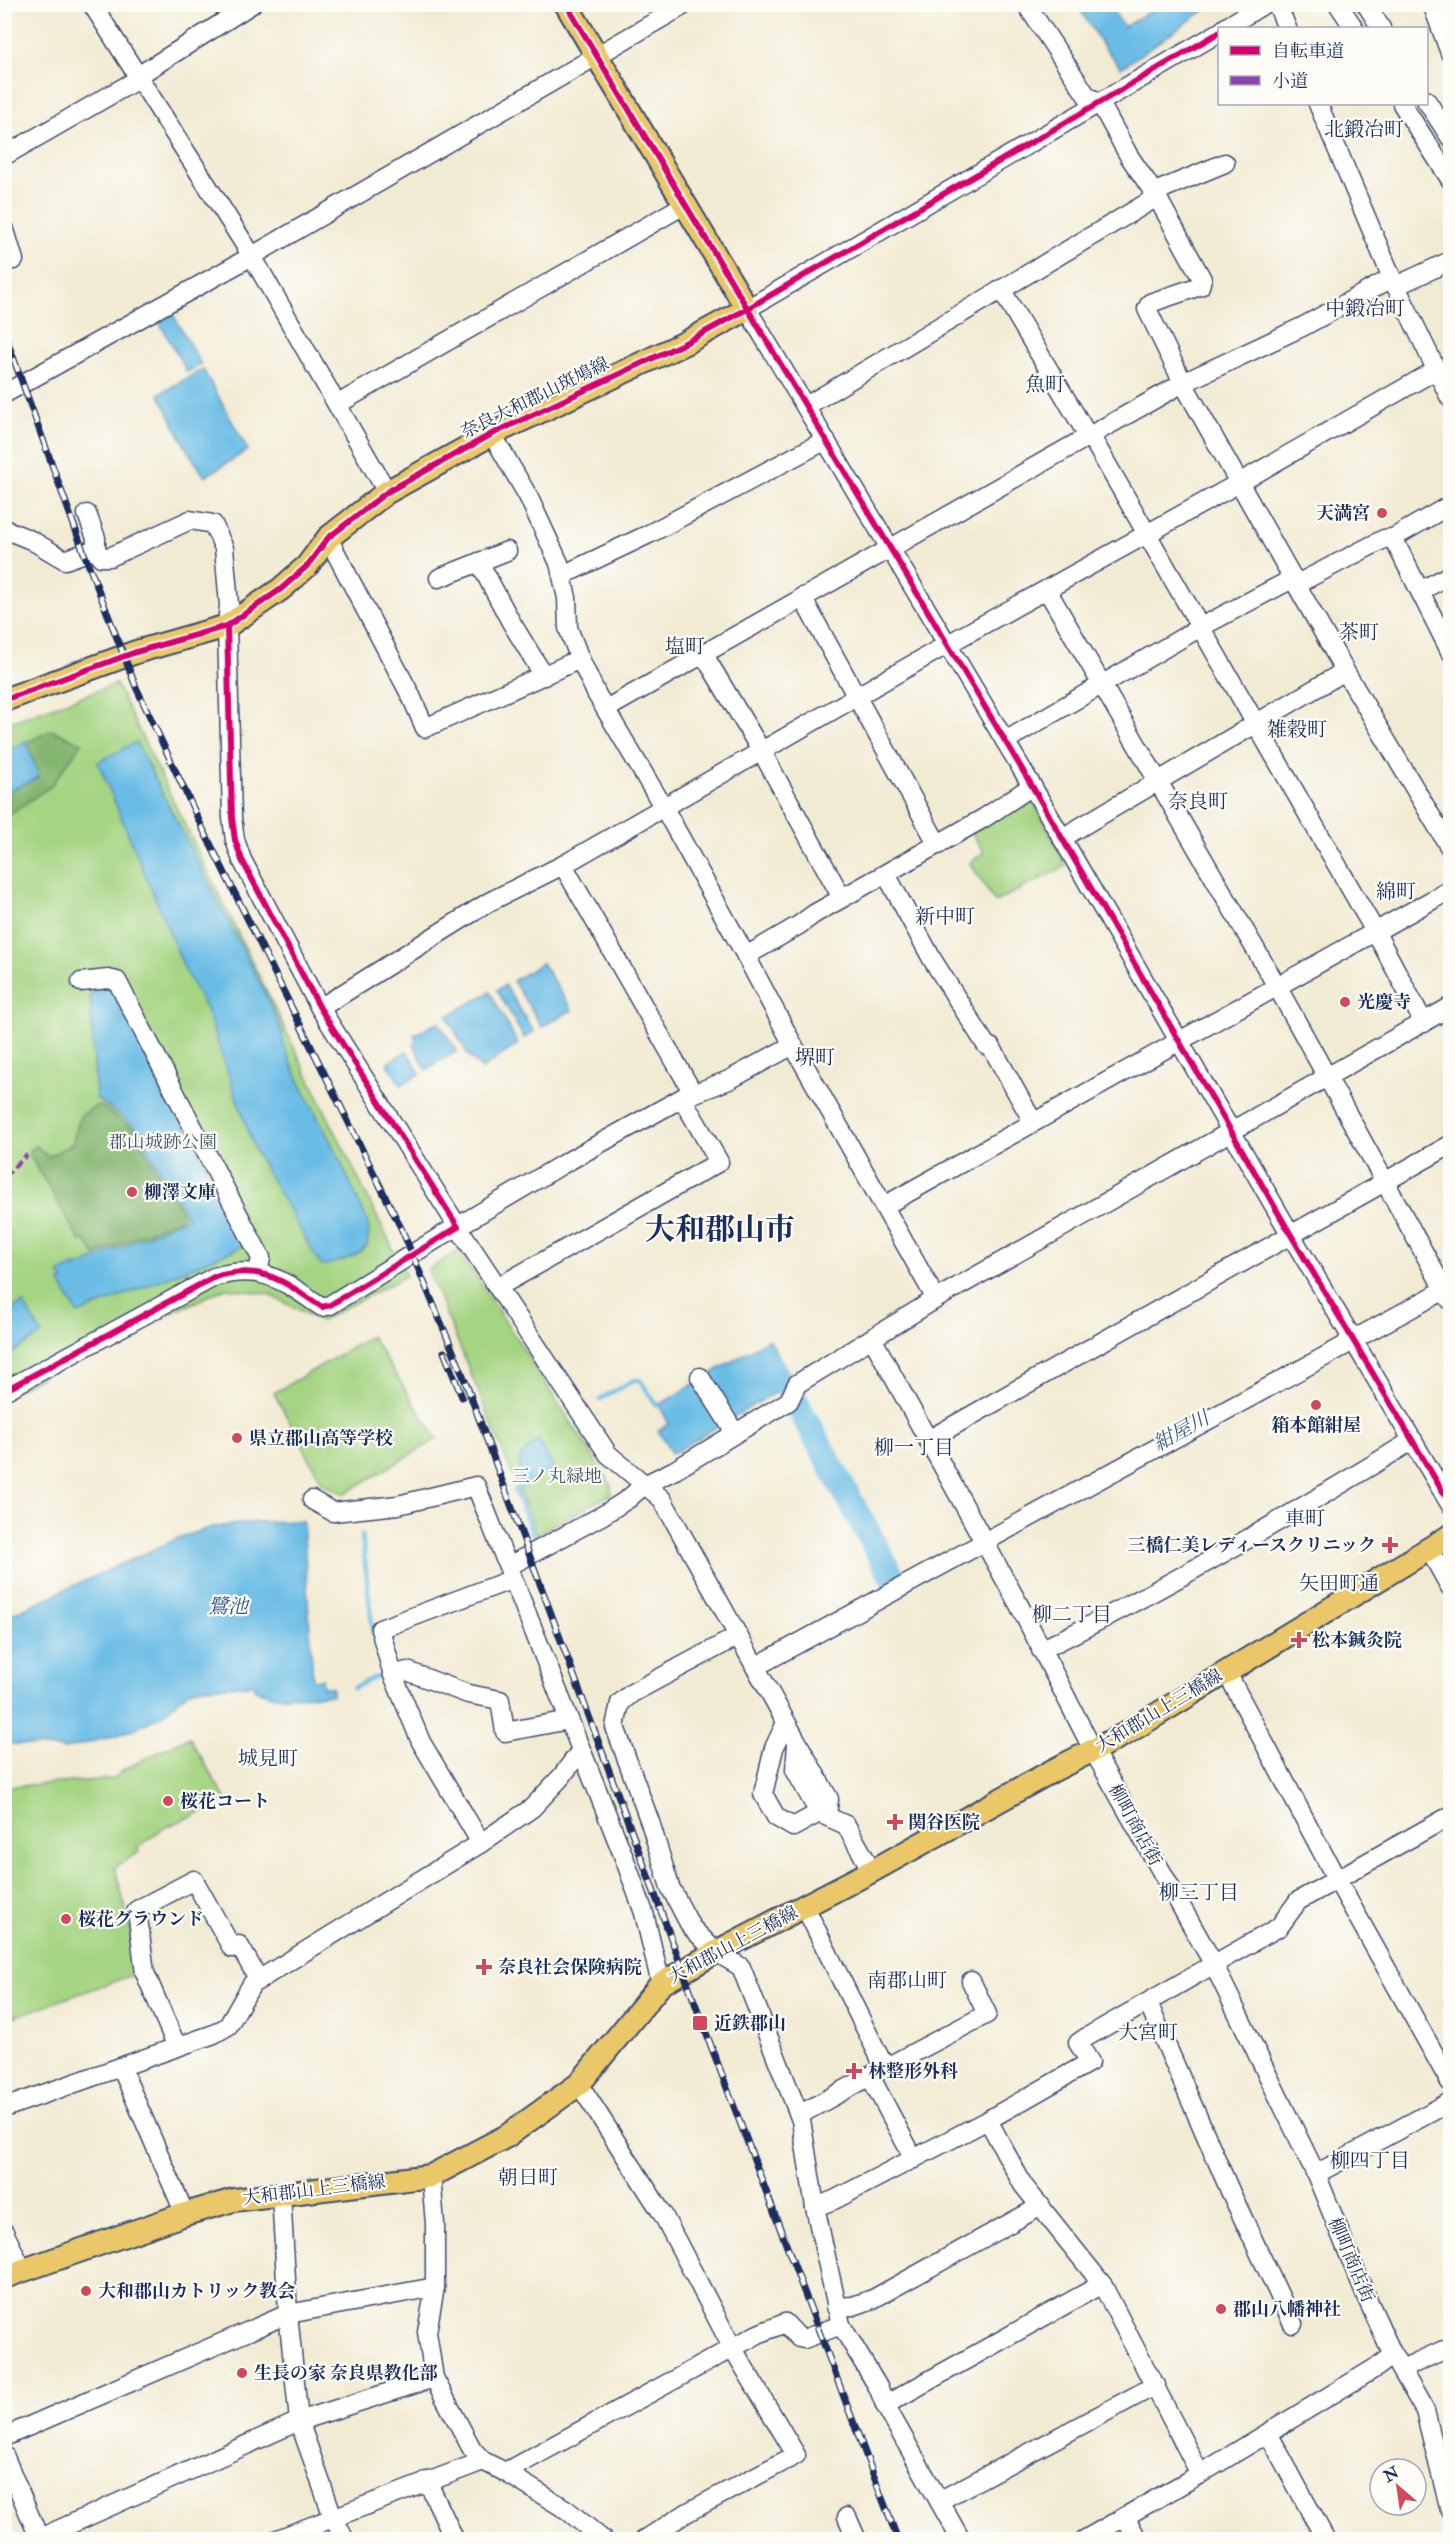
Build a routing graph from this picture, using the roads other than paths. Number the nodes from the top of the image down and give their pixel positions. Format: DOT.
graph roads {
  1 [pos="92,4"];
  2 [pos="566,4"];
  3 [pos="686,4"];
  4 [pos="1026,4"];
  5 [pos="1264,4"];
  6 [pos="1277,4"];
  7 [pos="1338,4"];
  8 [pos="1366,4"];
  9 [pos="1432,4"];
  10 [pos="243,7"];
  11 [pos="1227,27"];
  12 [pos="1287,27"];
  13 [pos="1353,27"];
  14 [pos="1380,27"];
  15 [pos="1218,33"];
  16 [pos="1450,53"];
  17 [pos="597,55"];
  18 [pos="140,78"];
  19 [pos="1100,103"];
  20 [pos="1428,103"];
  21 [pos="1318,105"];
  22 [pos="1403,105"];
  23 [pos="1450,137"];
  24 [pos="4,156"];
  25 [pos="1225,163"];
  26 [pos="1450,179"];
  27 [pos="1157,197"];
  28 [pos="684,205"];
  29 [pos="4,227"];
  30 [pos="252,256"];
  31 [pos="14,260"];
  32 [pos="1450,261"];
  33 [pos="1394,282"];
  34 [pos="1001,289"];
  35 [pos="747,309"];
  36 [pos="1436,370"];
  37 [pos="1183,383"];
  38 [pos="4,394"];
  39 [pos="1450,398"];
  40 [pos="338,405"];
  41 [pos="807,406"];
  42 [pos="492,434"];
  43 [pos="1088,436"];
  44 [pos="826,440"];
  45 [pos="1239,483"];
  46 [pos="387,492"];
  47 [pos="1450,505"];
  48 [pos="87,514"];
  49 [pos="4,529"];
  50 [pos="1146,534"];
  51 [pos="328,538"];
  52 [pos="1393,538"];
  53 [pos="96,549"];
  54 [pos="889,549"];
  55 [pos="507,551"];
  56 [pos="479,562"];
  57 [pos="562,575"];
  58 [pos="1450,575"];
  59 [pos="440,578"];
  60 [pos="1296,581"];
  61 [pos="1047,590"];
  62 [pos="1420,591"];
  63 [pos="801,597"];
  64 [pos="227,626"];
  65 [pos="1199,628"];
  66 [pos="948,644"];
  67 [pos="1450,651"];
  68 [pos="704,655"];
  69 [pos="580,659"];
  70 [pos="1345,671"];
  71 [pos="544,676"];
  72 [pos="1102,684"];
  73 [pos="856,698"];
  74 [pos="4,700"];
  75 [pos="606,709"];
  76 [pos="1255,724"];
  77 [pos="1005,741"];
  78 [pos="762,752"];
  79 [pos="1158,781"];
  80 [pos="1032,786"];
  81 [pos="664,808"];
  82 [pos="1062,838"];
  83 [pos="938,845"];
  84 [pos="1450,848"];
  85 [pos="563,865"];
  86 [pos="886,874"];
  87 [pos="1450,890"];
  88 [pos="842,898"];
  89 [pos="1376,933"];
  90 [pos="746,956"];
  91 [pos="81,982"];
  92 [pos="1278,988"];
  93 [pos="1450,1007"];
  94 [pos="320,1008"];
  95 [pos="1424,1023"];
  96 [pos="1180,1041"];
  97 [pos="793,1045"];
  98 [pos="1326,1076"];
  99 [pos="688,1096"];
  100 [pos="1033,1122"];
  101 [pos="1231,1132"];
  102 [pos="1450,1145"];
  103 [pos="1384,1180"];
  104 [pos="884,1206"];
  105 [pos="458,1227"];
  106 [pos="1291,1235"];
  107 [pos="258,1272"];
  108 [pos="498,1287"];
  109 [pos="1447,1288"];
  110 [pos="936,1299"];
  111 [pos="1352,1336"];
  112 [pos="872,1338"];
  113 [pos="700,1377"];
  114 [pos="4,1391"];
  115 [pos="735,1433"];
  116 [pos="928,1440"];
  117 [pos="1413,1440"];
  118 [pos="644,1485"];
  119 [pos="312,1500"];
  120 [pos="1450,1504"];
  121 [pos="1450,1536"];
  122 [pos="985,1544"];
  123 [pos="1428,1549"];
  124 [pos="511,1572"];
  125 [pos="1450,1587"];
  126 [pos="738,1636"];
  127 [pos="1041,1650"];
  128 [pos="755,1667"];
  129 [pos="1226,1671"];
  130 [pos="393,1675"];
  131 [pos="569,1720"];
  132 [pos="786,1723"];
  133 [pos="581,1750"];
  134 [pos="1093,1750"];
  135 [pos="819,1813"];
  136 [pos="1450,1816"];
  137 [pos="481,1843"];
  138 [pos="872,1871"];
  139 [pos="1337,1880"];
  140 [pos="805,1907"];
  141 [pos="716,1952"];
  142 [pos="1214,1963"];
  143 [pos="259,1980"];
  144 [pos="971,1981"];
  145 [pos="661,1984"];
  146 [pos="1148,2003"];
  147 [pos="177,2047"];
  148 [pos="121,2067"];
  149 [pos="878,2072"];
  150 [pos="1450,2082"];
  151 [pos="579,2084"];
  152 [pos="1450,2102"];
  153 [pos="4,2108"];
  154 [pos="799,2115"];
  155 [pos="988,2120"];
  156 [pos="914,2158"];
  157 [pos="1316,2174"];
  158 [pos="431,2176"];
  159 [pos="281,2194"];
  160 [pos="1041,2206"];
  161 [pos="814,2207"];
  162 [pos="185,2214"];
  163 [pos="4,2232"];
  164 [pos="14,2274"];
  165 [pos="1102,2284"];
  166 [pos="435,2287"];
  167 [pos="836,2307"];
  168 [pos="288,2314"];
  169 [pos="1293,2324"];
  170 [pos="842,2325"];
  171 [pos="732,2347"];
  172 [pos="1450,2348"];
  173 [pos="1398,2362"];
  174 [pos="435,2378"];
  175 [pos="1156,2385"];
  176 [pos="885,2405"];
  177 [pos="299,2421"];
  178 [pos="1268,2433"];
  179 [pos="4,2437"];
  180 [pos="4,2455"];
  181 [pos="483,2461"];
  182 [pos="505,2472"];
  183 [pos="1200,2474"];
  184 [pos="428,2481"];
  185 [pos="939,2501"];
  186 [pos="1450,2510"];
  187 [pos="333,2517"];
  188 [pos="847,2517"];
  189 [pos="1125,2517"];
  190 [pos="40,2539"];
  191 [pos="275,2540"];
  192 [pos="345,2540"];
  193 [pos="455,2540"];
  194 [pos="603,2540"];
  195 [pos="644,2540"];
  196 [pos="857,2540"];
  197 [pos="961,2540"];
  198 [pos="1084,2540"];
  199 [pos="1138,2540"];
  200 [pos="1326,2540"];
  1 -- 18 [label="street"];
  2 -- 17 [label="main road"];
  3 -- 17 [label="street"];
  4 -- 19 [label="street"];
  5 -- 11 [label="street"];
  6 -- 12 [label="street"];
  7 -- 13 [label="street"];
  8 -- 14 [label="street"];
  9 -- 16 [label="street"];
  10 -- 18 [label="street"];
  15 -- 19 [label="street"];
  17 -- 28 [label="main road"];
  17 -- 30 [label="street"];
  18 -- 24 [label="street"];
  18 -- 30 [label="street"];
  19 -- 27 [label="street"];
  19 -- 35 [label="street"];
  20 -- 23 [label="street"];
  21 -- 33 [label="street"];
  22 -- 26 [label="street"];
  25 -- 27 [label="street"];
  27 -- 34 [label="street"];
  27 -- 37 [label="street"];
  28 -- 35 [label="main road"];
  28 -- 40 [label="street"];
  29 -- 31 [label="street"];
  30 -- 38 [label="street"];
  30 -- 40 [label="street"];
  32 -- 33 [label="street"];
  33 -- 36 [label="street"];
  33 -- 37 [label="street"];
  34 -- 41 [label="street"];
  34 -- 43 [label="street"];
  35 -- 41 [label="street"];
  35 -- 42 [label="main road, 奈良大和郡山斑鳩線"];
  36 -- 39 [label="street"];
  36 -- 45 [label="street"];
  37 -- 43 [label="street"];
  37 -- 45 [label="street"];
  40 -- 46 [label="street"];
  41 -- 44 [label="street"];
  42 -- 46 [label="main road, 奈良大和郡山斑鳩線"];
  42 -- 57 [label="street"];
  43 -- 50 [label="street"];
  43 -- 54 [label="street"];
  44 -- 54 [label="street"];
  44 -- 57 [label="street"];
  45 -- 50 [label="street"];
  45 -- 60 [label="street"];
  46 -- 51 [label="main road, 奈良大和郡山斑鳩線"];
  47 -- 52 [label="street"];
  48 -- 53 [label="street"];
  49 -- 53 [label="street"];
  50 -- 61 [label="street"];
  50 -- 65 [label="street"];
  51 -- 64 [label="main road, 奈良大和郡山斑鳩線"];
  51 -- 71 [label="street"];
  52 -- 60 [label="street"];
  52 -- 62 [label="street"];
  53 -- 64 [label="street"];
  54 -- 63 [label="street"];
  54 -- 66 [label="street"];
  55 -- 56 [label="street"];
  56 -- 59 [label="street"];
  56 -- 71 [label="street"];
  57 -- 69 [label="street"];
  58 -- 62 [label="street"];
  60 -- 65 [label="street"];
  60 -- 70 [label="street"];
  61 -- 66 [label="street"];
  61 -- 72 [label="street"];
  62 -- 67 [label="street"];
  63 -- 68 [label="street"];
  63 -- 73 [label="street"];
  64 -- 74 [label="main road, 奈良大和郡山斑鳩線"];
  64 -- 94 [label="street"];
  65 -- 72 [label="street"];
  65 -- 76 [label="street"];
  66 -- 73 [label="street"];
  66 -- 77 [label="street"];
  68 -- 75 [label="street"];
  68 -- 78 [label="street"];
  69 -- 71 [label="street"];
  69 -- 75 [label="street"];
  70 -- 76 [label="street"];
  70 -- 84 [label="street"];
  72 -- 77 [label="street"];
  72 -- 79 [label="street"];
  73 -- 78 [label="street"];
  73 -- 83 [label="street"];
  75 -- 81 [label="street"];
  76 -- 79 [label="street"];
  76 -- 89 [label="street"];
  77 -- 80 [label="street"];
  78 -- 81 [label="street"];
  78 -- 88 [label="street"];
  79 -- 82 [label="street"];
  79 -- 92 [label="street"];
  80 -- 82 [label="street"];
  80 -- 83 [label="street"];
  81 -- 85 [label="street"];
  81 -- 90 [label="street"];
  82 -- 96 [label="street"];
  83 -- 86 [label="street"];
  85 -- 94 [label="street"];
  85 -- 99 [label="street"];
  86 -- 88 [label="street"];
  86 -- 100 [label="street"];
  87 -- 89 [label="street"];
  88 -- 90 [label="street"];
  89 -- 92 [label="street"];
  89 -- 95 [label="street"];
  90 -- 97 [label="street"];
  91 -- 107 [label="street"];
  92 -- 96 [label="street"];
  92 -- 98 [label="street"];
  93 -- 95 [label="street"];
  94 -- 105 [label="street"];
  95 -- 98 [label="street"];
  96 -- 100 [label="street"];
  96 -- 101 [label="street"];
  97 -- 99 [label="street"];
  97 -- 104 [label="street"];
  98 -- 101 [label="street"];
  98 -- 103 [label="street"];
  99 -- 105 [label="street"];
  99 -- 108 [label="street"];
  100 -- 104 [label="street"];
  101 -- 106 [label="street"];
  101 -- 110 [label="street"];
  102 -- 103 [label="street"];
  103 -- 106 [label="street"];
  103 -- 109 [label="street"];
  104 -- 110 [label="street"];
  105 -- 107 [label="street"];
  105 -- 108 [label="street"];
  106 -- 111 [label="street"];
  106 -- 116 [label="street"];
  107 -- 114 [label="street"];
  108 -- 118 [label="street"];
  109 -- 111 [label="street"];
  110 -- 112 [label="street"];
  111 -- 117 [label="street"];
  111 -- 122 [label="street"];
  112 -- 115 [label="street"];
  112 -- 116 [label="street, 柳町商店街"];
  113 -- 115 [label="street"];
  115 -- 118 [label="street"];
  116 -- 122 [label="street, 柳町商店街"];
  117 -- 120 [label="street"];
  117 -- 127 [label="street"];
  118 -- 124 [label="street"];
  118 -- 126 [label="street"];
  119 -- 124 [label="street"];
  121 -- 123 [label="main road, 大和郡山上三橋線"];
  122 -- 127 [label="street, 柳町商店街"];
  122 -- 128 [label="street"];
  123 -- 125 [label="street"];
  123 -- 129 [label="main road, 大和郡山上三橋線"];
  124 -- 130 [label="street"];
  124 -- 131 [label="street"];
  126 -- 128 [label="street"];
  126 -- 141 [label="street"];
  127 -- 134 [label="street, 柳町商店街"];
  128 -- 132 [label="street"];
  129 -- 134 [label="main road, 大和郡山上三橋線"];
  129 -- 139 [label="street"];
  130 -- 131 [label="street"];
  130 -- 137 [label="street"];
  131 -- 133 [label="street"];
  132 -- 135 [label="street"];
  132 -- 135 [label="street"];
  133 -- 137 [label="street"];
  133 -- 145 [label="street"];
  134 -- 138 [label="main road, 大和郡山上三橋線"];
  134 -- 142 [label="street, 柳町商店街"];
  135 -- 138 [label="street"];
  136 -- 139 [label="street"];
  137 -- 143 [label="street"];
  138 -- 140 [label="main road, 大和郡山上三橋線"];
  139 -- 142 [label="street"];
  139 -- 150 [label="street"];
  140 -- 141 [label="main road, 大和郡山上三橋線"];
  140 -- 149 [label="street"];
  141 -- 145 [label="main road, 大和郡山上三橋線"];
  141 -- 154 [label="street"];
  142 -- 146 [label="street"];
  142 -- 157 [label="street, 柳町商店街"];
  143 -- 147 [label="street"];
  143 -- 147 [label="street"];
  144 -- 149 [label="street"];
  145 -- 151 [label="main road, 大和郡山上三橋線"];
  146 -- 155 [label="street"];
  146 -- 169 [label="street"];
  147 -- 148 [label="street"];
  148 -- 153 [label="street"];
  148 -- 162 [label="street"];
  149 -- 154 [label="street"];
  149 -- 156 [label="street"];
  151 -- 158 [label="main road, 大和郡山上三橋線"];
  151 -- 171 [label="street"];
  152 -- 157 [label="street"];
  154 -- 161 [label="street"];
  155 -- 156 [label="street"];
  155 -- 160 [label="street"];
  156 -- 161 [label="street"];
  157 -- 173 [label="street, 柳町商店街"];
  158 -- 159 [label="main road, 大和郡山上三橋線"];
  158 -- 166 [label="street"];
  159 -- 162 [label="main road, 大和郡山上三橋線"];
  159 -- 168 [label="street"];
  160 -- 165 [label="street"];
  160 -- 167 [label="street"];
  161 -- 167 [label="street"];
  162 -- 164 [label="main road, 大和郡山上三橋線"];
  163 -- 164 [label="street"];
  165 -- 175 [label="street"];
  165 -- 176 [label="street"];
  166 -- 168 [label="street"];
  166 -- 174 [label="street"];
  167 -- 170 [label="street"];
  168 -- 177 [label="street"];
  168 -- 179 [label="street"];
  170 -- 171 [label="street"];
  170 -- 176 [label="street"];
  171 -- 182 [label="street"];
  171 -- 195 [label="street"];
  172 -- 173 [label="street"];
  173 -- 178 [label="street"];
  173 -- 186 [label="street, 柳町商店街"];
  174 -- 177 [label="street"];
  174 -- 181 [label="street"];
  175 -- 183 [label="street"];
  175 -- 185 [label="street"];
  176 -- 185 [label="street"];
  177 -- 187 [label="street"];
  177 -- 190 [label="street"];
  178 -- 183 [label="street"];
  178 -- 200 [label="street"];
  180 -- 190 [label="street"];
  181 -- 182 [label="street"];
  181 -- 184 [label="street"];
  182 -- 194 [label="street"];
  183 -- 189 [label="street"];
  184 -- 187 [label="street"];
  184 -- 193 [label="street"];
  185 -- 197 [label="street"];
  187 -- 191 [label="street"];
  187 -- 192 [label="street"];
  188 -- 196 [label="street"];
  189 -- 198 [label="street"];
  189 -- 199 [label="street"];
}
